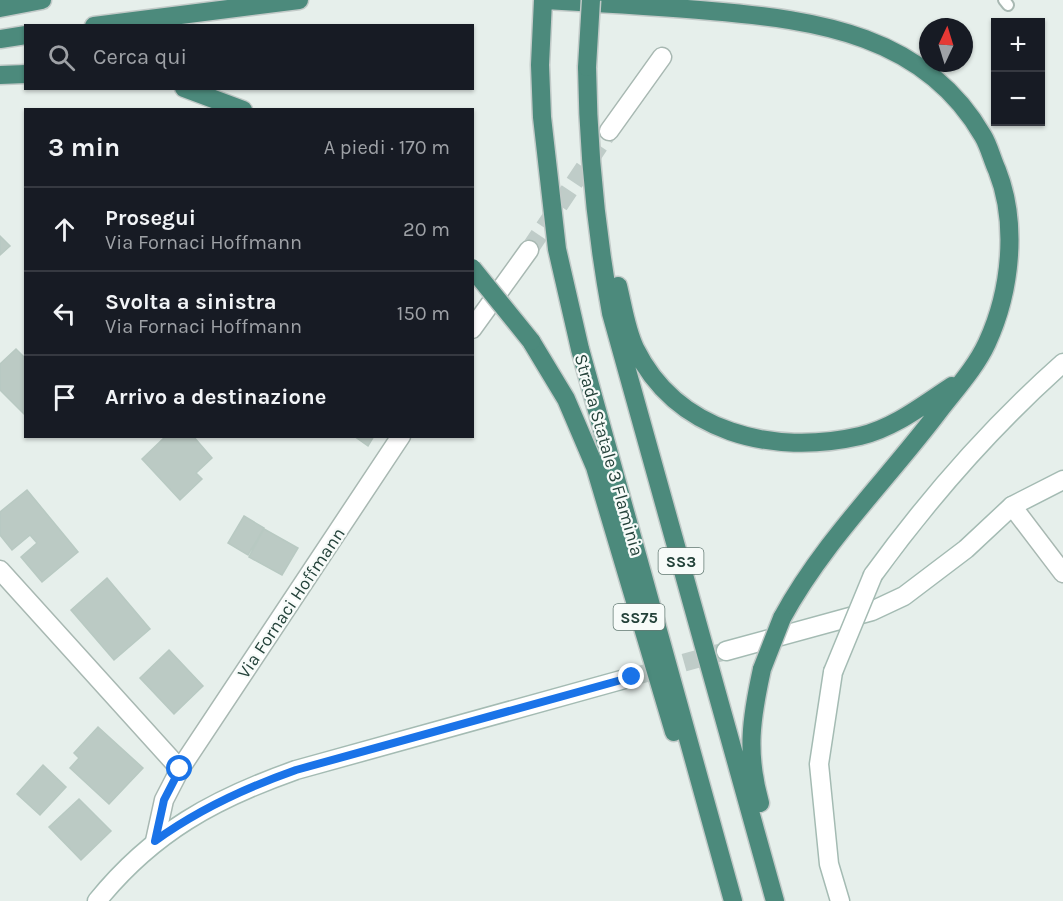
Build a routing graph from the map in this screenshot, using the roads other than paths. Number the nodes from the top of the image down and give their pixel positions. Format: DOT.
graph roads {
  1 [pos="42,0"];
  2 [pos="299,0"];
  3 [pos="544,0"];
  4 [pos="591,0"];
  5 [pos="0,8"];
  6 [pos="110,24"];
  7 [pos="24,35"];
  8 [pos="0,39"];
  9 [pos="662,57"];
  10 [pos="24,74"];
  11 [pos="0,75"];
  12 [pos="189,90"];
  13 [pos="238,108"];
  14 [pos="609,131"];
  15 [pos="596,220"];
  16 [pos="529,250"];
  17 [pos="474,270"];
  18 [pos="474,326"];
  19 [pos="1063,363"];
  20 [pos="964,379"];
  21 [pos="400,438"];
  22 [pos="1063,480"];
  23 [pos="1012,506"];
  24 [pos="0,570"];
  25 [pos="1063,573"];
  26 [pos="726,651"];
  27 [pos="632,677"];
  28 [pos="180,769"];
  29 [pos="155,841"];
  30 [pos="97,901"];
  31 [pos="726,901"];
  32 [pos="733,901"];
  33 [pos="775,901"];
  34 [pos="780,901"];
  35 [pos="840,901"];
  1 -- 5 [label="highway"];
  2 -- 6 [label="highway"];
  3 -- 20 [label="highway"];
  3 -- 32 [label="highway, Strada Statale 3 Flaminia / SS3"];
  4 -- 15 [label="highway, SS3, bridge"];
  7 -- 8 [label="highway"];
  9 -- 14 [label="main road"];
  10 -- 11 [label="highway"];
  12 -- 13 [label="highway"];
  15 -- 20 [label="highway"];
  15 -- 33 [label="highway, SS3"];
  16 -- 18 [label="main road"];
  17 -- 31 [label="highway, SS75, bridge"];
  19 -- 35 [label="main road, bridge"];
  20 -- 34 [label="highway, bridge"];
  21 -- 28 [label="main road, Via Fornaci Hoffmann"];
  22 -- 23 [label="main road"];
  23 -- 25 [label="main road"];
  23 -- 26 [label="main road"];
  24 -- 28 [label="main road"];
  27 -- 29 [label="main road"];
  28 -- 29 [label="main road, Via Fornaci Hoffmann"];
  29 -- 30 [label="main road"];
}
